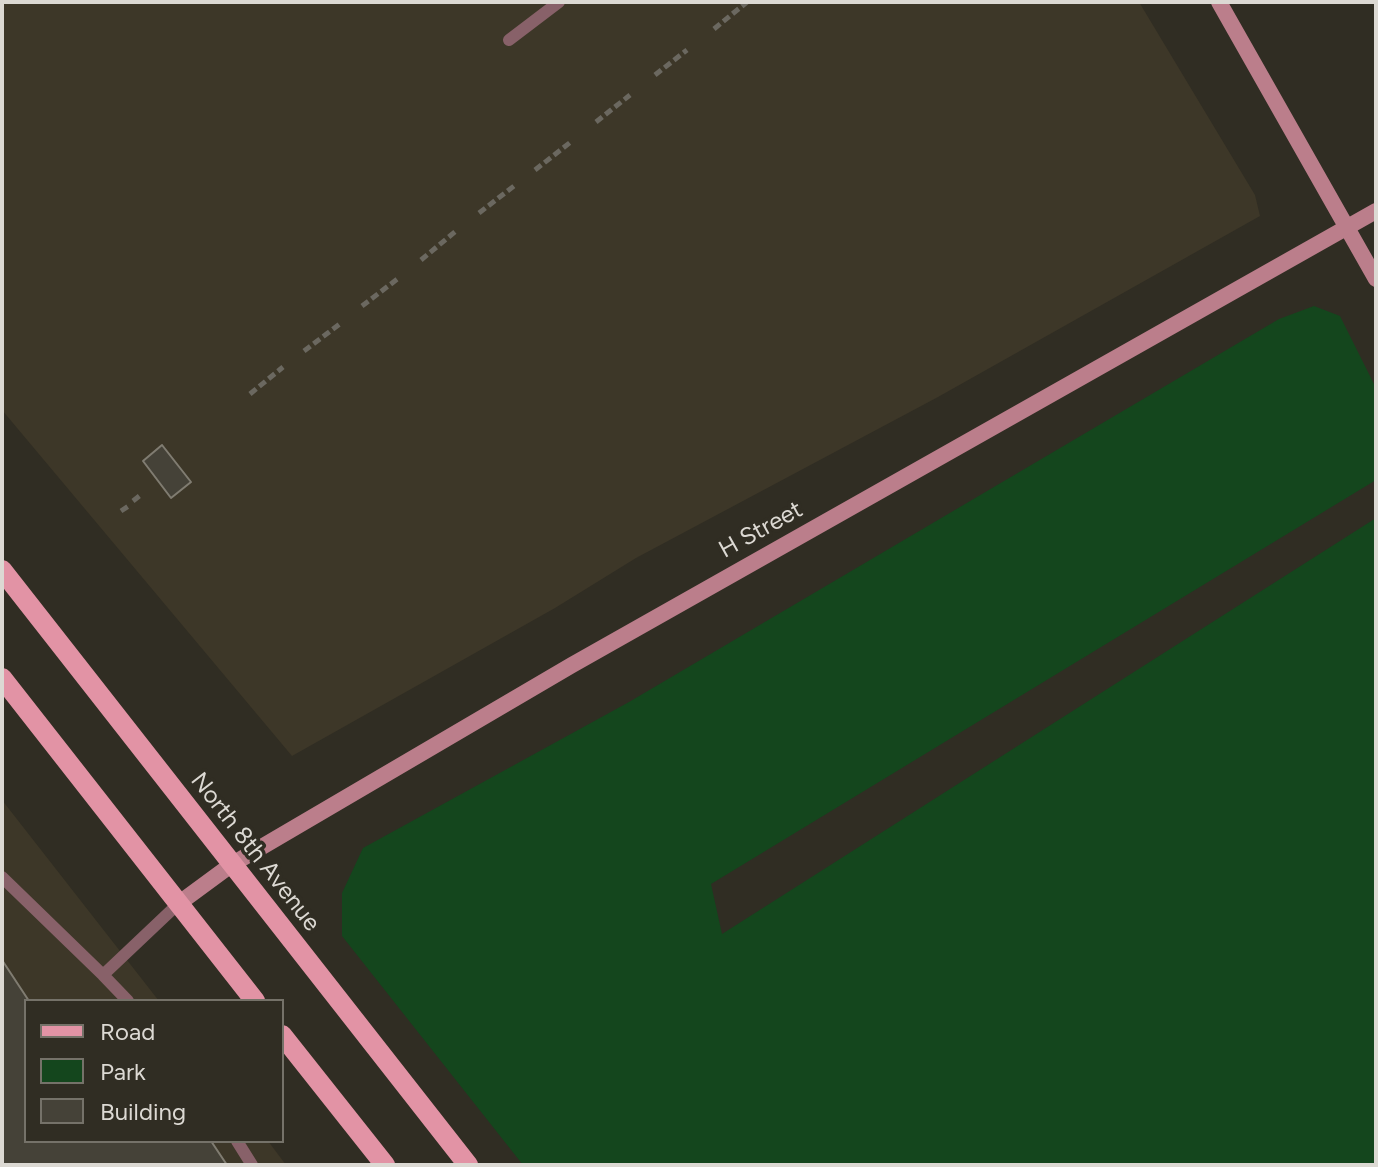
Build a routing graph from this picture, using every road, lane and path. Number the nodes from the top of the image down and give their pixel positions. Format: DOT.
graph roads {
  1 [pos="559,2"];
  2 [pos="747,2"];
  3 [pos="1219,2"];
  4 [pos="714,29"];
  5 [pos="509,40"];
  6 [pos="687,50"];
  7 [pos="655,75"];
  8 [pos="630,95"];
  9 [pos="596,122"];
  10 [pos="572,141"];
  11 [pos="535,170"];
  12 [pos="514,186"];
  13 [pos="1376,211"];
  14 [pos="479,213"];
  15 [pos="1347,227"];
  16 [pos="456,231"];
  17 [pos="421,260"];
  18 [pos="400,277"];
  19 [pos="1376,279"];
  20 [pos="362,306"];
  21 [pos="341,323"];
  22 [pos="304,351"];
  23 [pos="283,367"];
  24 [pos="250,394"];
  25 [pos="142,494"];
  26 [pos="121,511"];
  27 [pos="2,570"];
  28 [pos="2,678"];
  29 [pos="231,865"];
  30 [pos="2,877"];
  31 [pos="178,904"];
  32 [pos="103,975"];
  33 [pos="126,999"];
  34 [pos="253,999"];
  35 [pos="284,1038"];
  36 [pos="238,1143"];
  37 [pos="252,1165"];
  38 [pos="385,1165"];
  39 [pos="468,1165"];
  1 -- 5 [label="lane"];
  2 -- 4 [label="path"];
  3 -- 15 [label="street"];
  6 -- 7 [label="path"];
  8 -- 9 [label="path"];
  10 -- 11 [label="path"];
  12 -- 14 [label="path"];
  13 -- 15 [label="street, H Street"];
  15 -- 19 [label="street"];
  15 -- 29 [label="street, H Street"];
  16 -- 17 [label="path"];
  18 -- 20 [label="path"];
  21 -- 22 [label="path"];
  23 -- 24 [label="path"];
  25 -- 26 [label="path"];
  27 -- 29 [label="main road, North 8th Avenue"];
  28 -- 31 [label="main road"];
  29 -- 31 [label="street, H Street"];
  29 -- 39 [label="main road, North 8th Avenue"];
  30 -- 32 [label="lane"];
  31 -- 32 [label="lane"];
  31 -- 34 [label="main road"];
  32 -- 33 [label="lane"];
  35 -- 38 [label="main road"];
  36 -- 37 [label="lane"];
}
